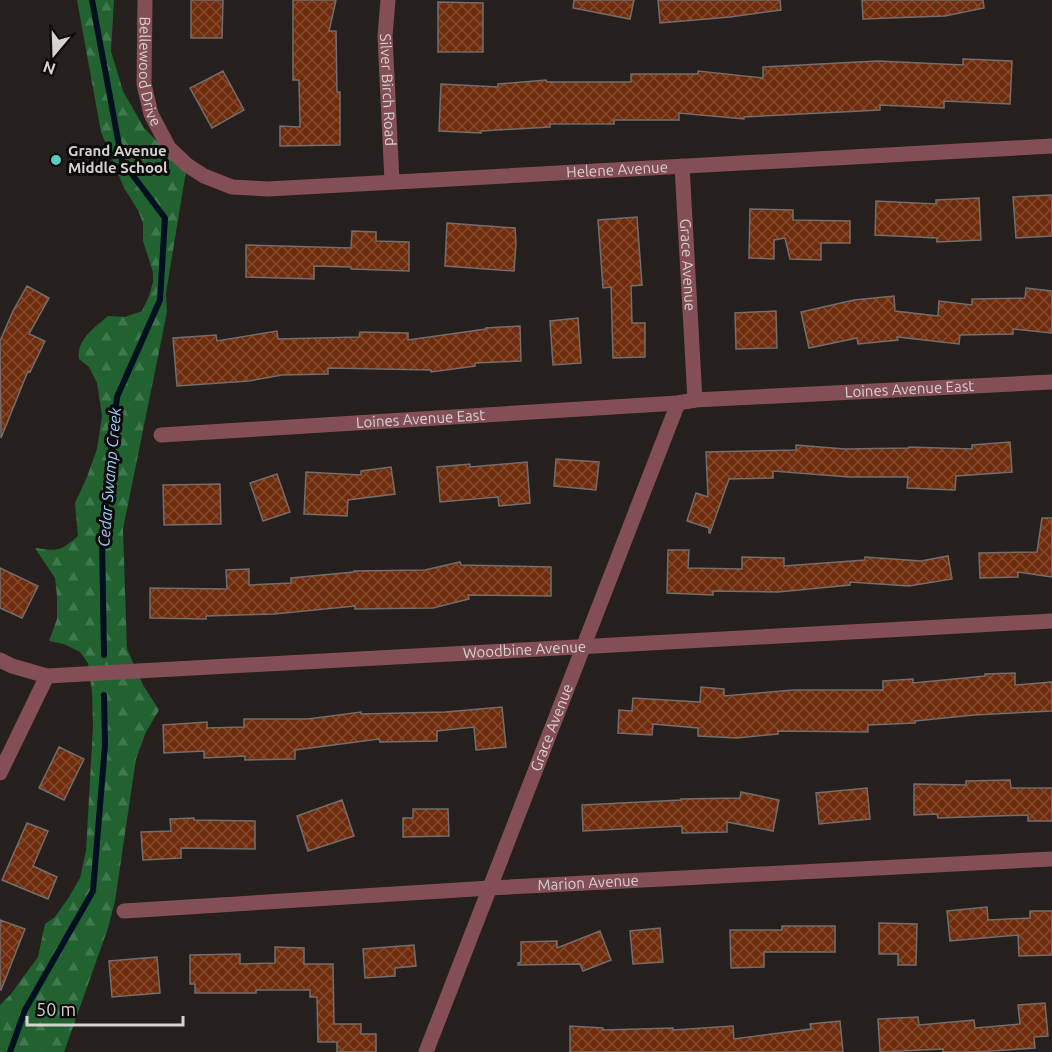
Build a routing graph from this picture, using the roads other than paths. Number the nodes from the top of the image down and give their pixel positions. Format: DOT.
graph roads {
  1 [pos="145,0"];
  2 [pos="388,0"];
  3 [pos="1052,146"];
  4 [pos="187,165"];
  5 [pos="682,165"];
  6 [pos="392,181"];
  7 [pos="1052,382"];
  8 [pos="695,400"];
  9 [pos="678,403"];
  10 [pos="161,435"];
  11 [pos="1052,621"];
  12 [pos="584,646"];
  13 [pos="0,660"];
  14 [pos="47,676"];
  15 [pos="0,773"];
  16 [pos="1052,859"];
  17 [pos="490,888"];
  18 [pos="124,911"];
  19 [pos="426,1052"];
  1 -- 4 [label="street, Bellewood Drive"];
  2 -- 6 [label="street, Silver Birch Road"];
  3 -- 5 [label="street, Helene Avenue"];
  4 -- 6 [label="street, Helene Avenue"];
  5 -- 6 [label="street, Helene Avenue"];
  5 -- 8 [label="street, Grace Avenue"];
  7 -- 8 [label="street, Loines Avenue East"];
  8 -- 9 [label="street, Loines Avenue East"];
  9 -- 10 [label="street, Loines Avenue East"];
  9 -- 12 [label="street, Grace Avenue"];
  11 -- 12 [label="street, Woodbine Avenue"];
  12 -- 14 [label="street, Woodbine Avenue"];
  12 -- 17 [label="street, Grace Avenue"];
  13 -- 14 [label="street, Woodbine Avenue"];
  14 -- 15 [label="street"];
  16 -- 17 [label="street, Marion Avenue"];
  17 -- 18 [label="street, Marion Avenue"];
  17 -- 19 [label="street, Grace Avenue"];
}
